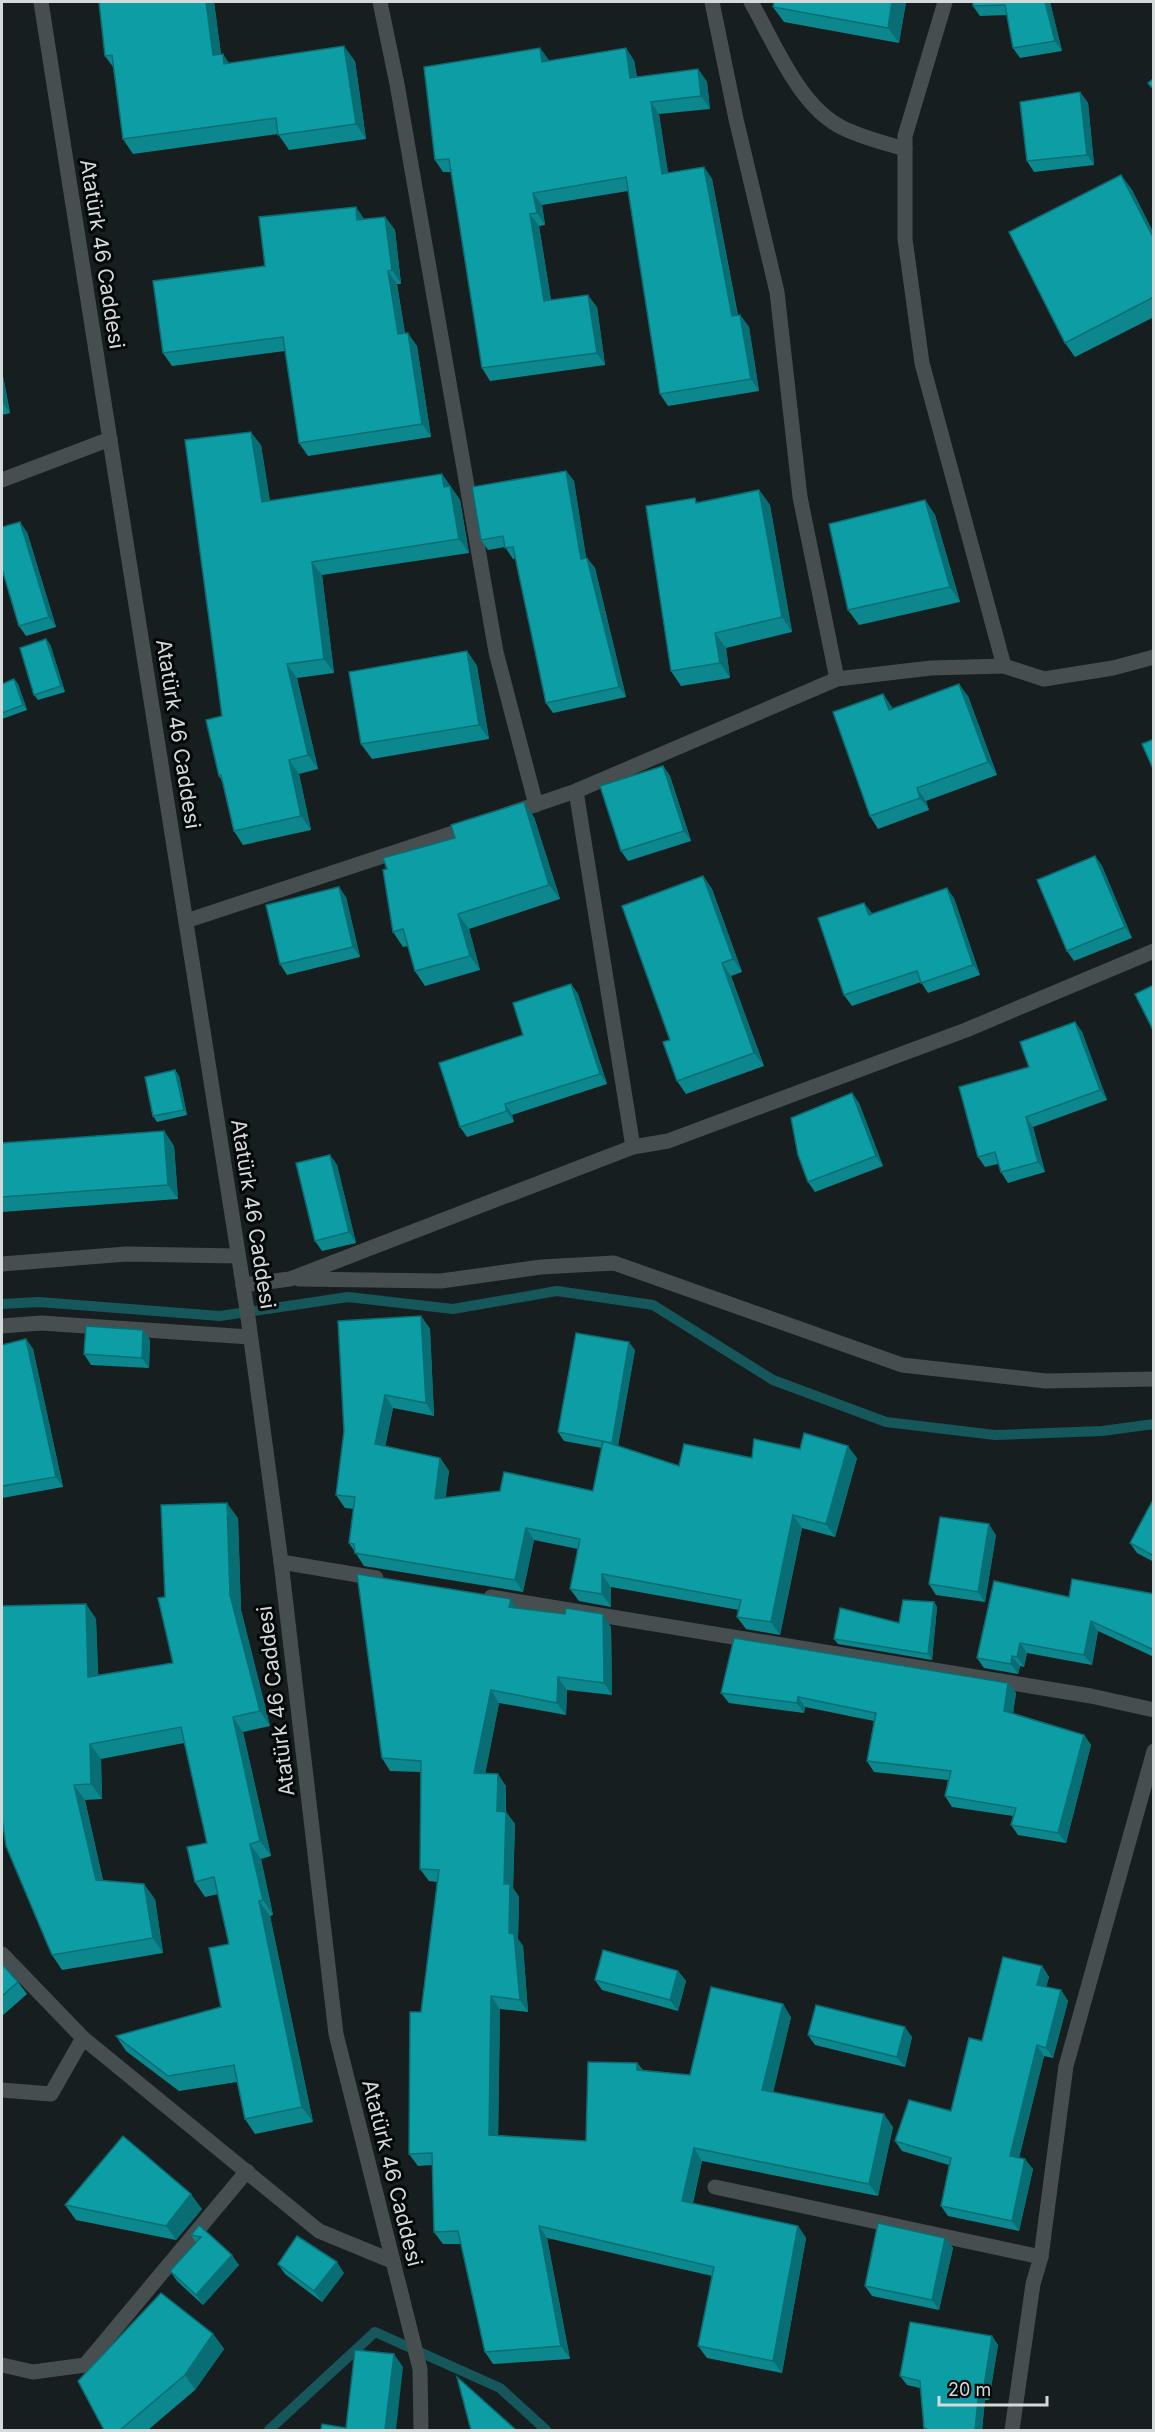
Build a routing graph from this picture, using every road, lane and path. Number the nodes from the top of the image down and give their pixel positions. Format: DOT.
graph roads {
  1 [pos="41,2"];
  2 [pos="380,2"];
  3 [pos="712,2"];
  4 [pos="751,2"];
  5 [pos="945,2"];
  6 [pos="905,149"];
  7 [pos="110,439"];
  8 [pos="2,480"];
  9 [pos="1154,657"];
  10 [pos="1004,666"];
  11 [pos="837,679"];
  12 [pos="576,791"];
  13 [pos="537,805"];
  14 [pos="186,921"];
  15 [pos="1154,951"];
  16 [pos="633,1147"];
  17 [pos="238,1256"];
  18 [pos="2,1264"];
  19 [pos="290,1279"];
  20 [pos="243,1285"];
  21 [pos="2,1326"];
  22 [pos="250,1337"];
  23 [pos="1154,1379"];
  24 [pos="281,1562"];
  25 [pos="386,1579"];
  26 [pos="480,1595"];
  27 [pos="1154,1710"];
  28 [pos="1154,1751"];
  29 [pos="2,1954"];
  30 [pos="83,2038"];
  31 [pos="2,2090"];
  32 [pos="247,2170"];
  33 [pos="715,2187"];
  34 [pos="1041,2256"];
  35 [pos="393,2261"];
  36 [pos="2,2365"];
  37 [pos="421,2430"];
  38 [pos="1012,2430"];
  1 -- 7 [label="street, Atatürk 46 Caddesi"];
  2 -- 13 [label="street"];
  3 -- 11 [label="street"];
  4 -- 6 [label="street"];
  5 -- 6 [label="street"];
  6 -- 10 [label="street"];
  7 -- 8 [label="street"];
  7 -- 14 [label="street, Atatürk 46 Caddesi"];
  9 -- 10 [label="street"];
  10 -- 11 [label="street"];
  11 -- 12 [label="street"];
  12 -- 13 [label="street"];
  12 -- 16 [label="street"];
  13 -- 14 [label="street"];
  14 -- 17 [label="street, Atatürk 46 Caddesi"];
  15 -- 16 [label="street"];
  16 -- 19 [label="street"];
  17 -- 18 [label="street"];
  17 -- 20 [label="street, Atatürk 46 Caddesi"];
  19 -- 20 [label="street"];
  19 -- 23 [label="street"];
  20 -- 22 [label="street, Atatürk 46 Caddesi"];
  21 -- 22 [label="street"];
  22 -- 24 [label="street, Atatürk 46 Caddesi"];
  24 -- 25 [label="street"];
  24 -- 35 [label="street, Atatürk 46 Caddesi"];
  26 -- 27 [label="street"];
  28 -- 34 [label="street"];
  29 -- 30 [label="street"];
  30 -- 31 [label="street"];
  30 -- 32 [label="street"];
  32 -- 35 [label="street"];
  32 -- 36 [label="street"];
  33 -- 34 [label="street"];
  34 -- 38 [label="street"];
  35 -- 37 [label="street, Atatürk 46 Caddesi"];
}
